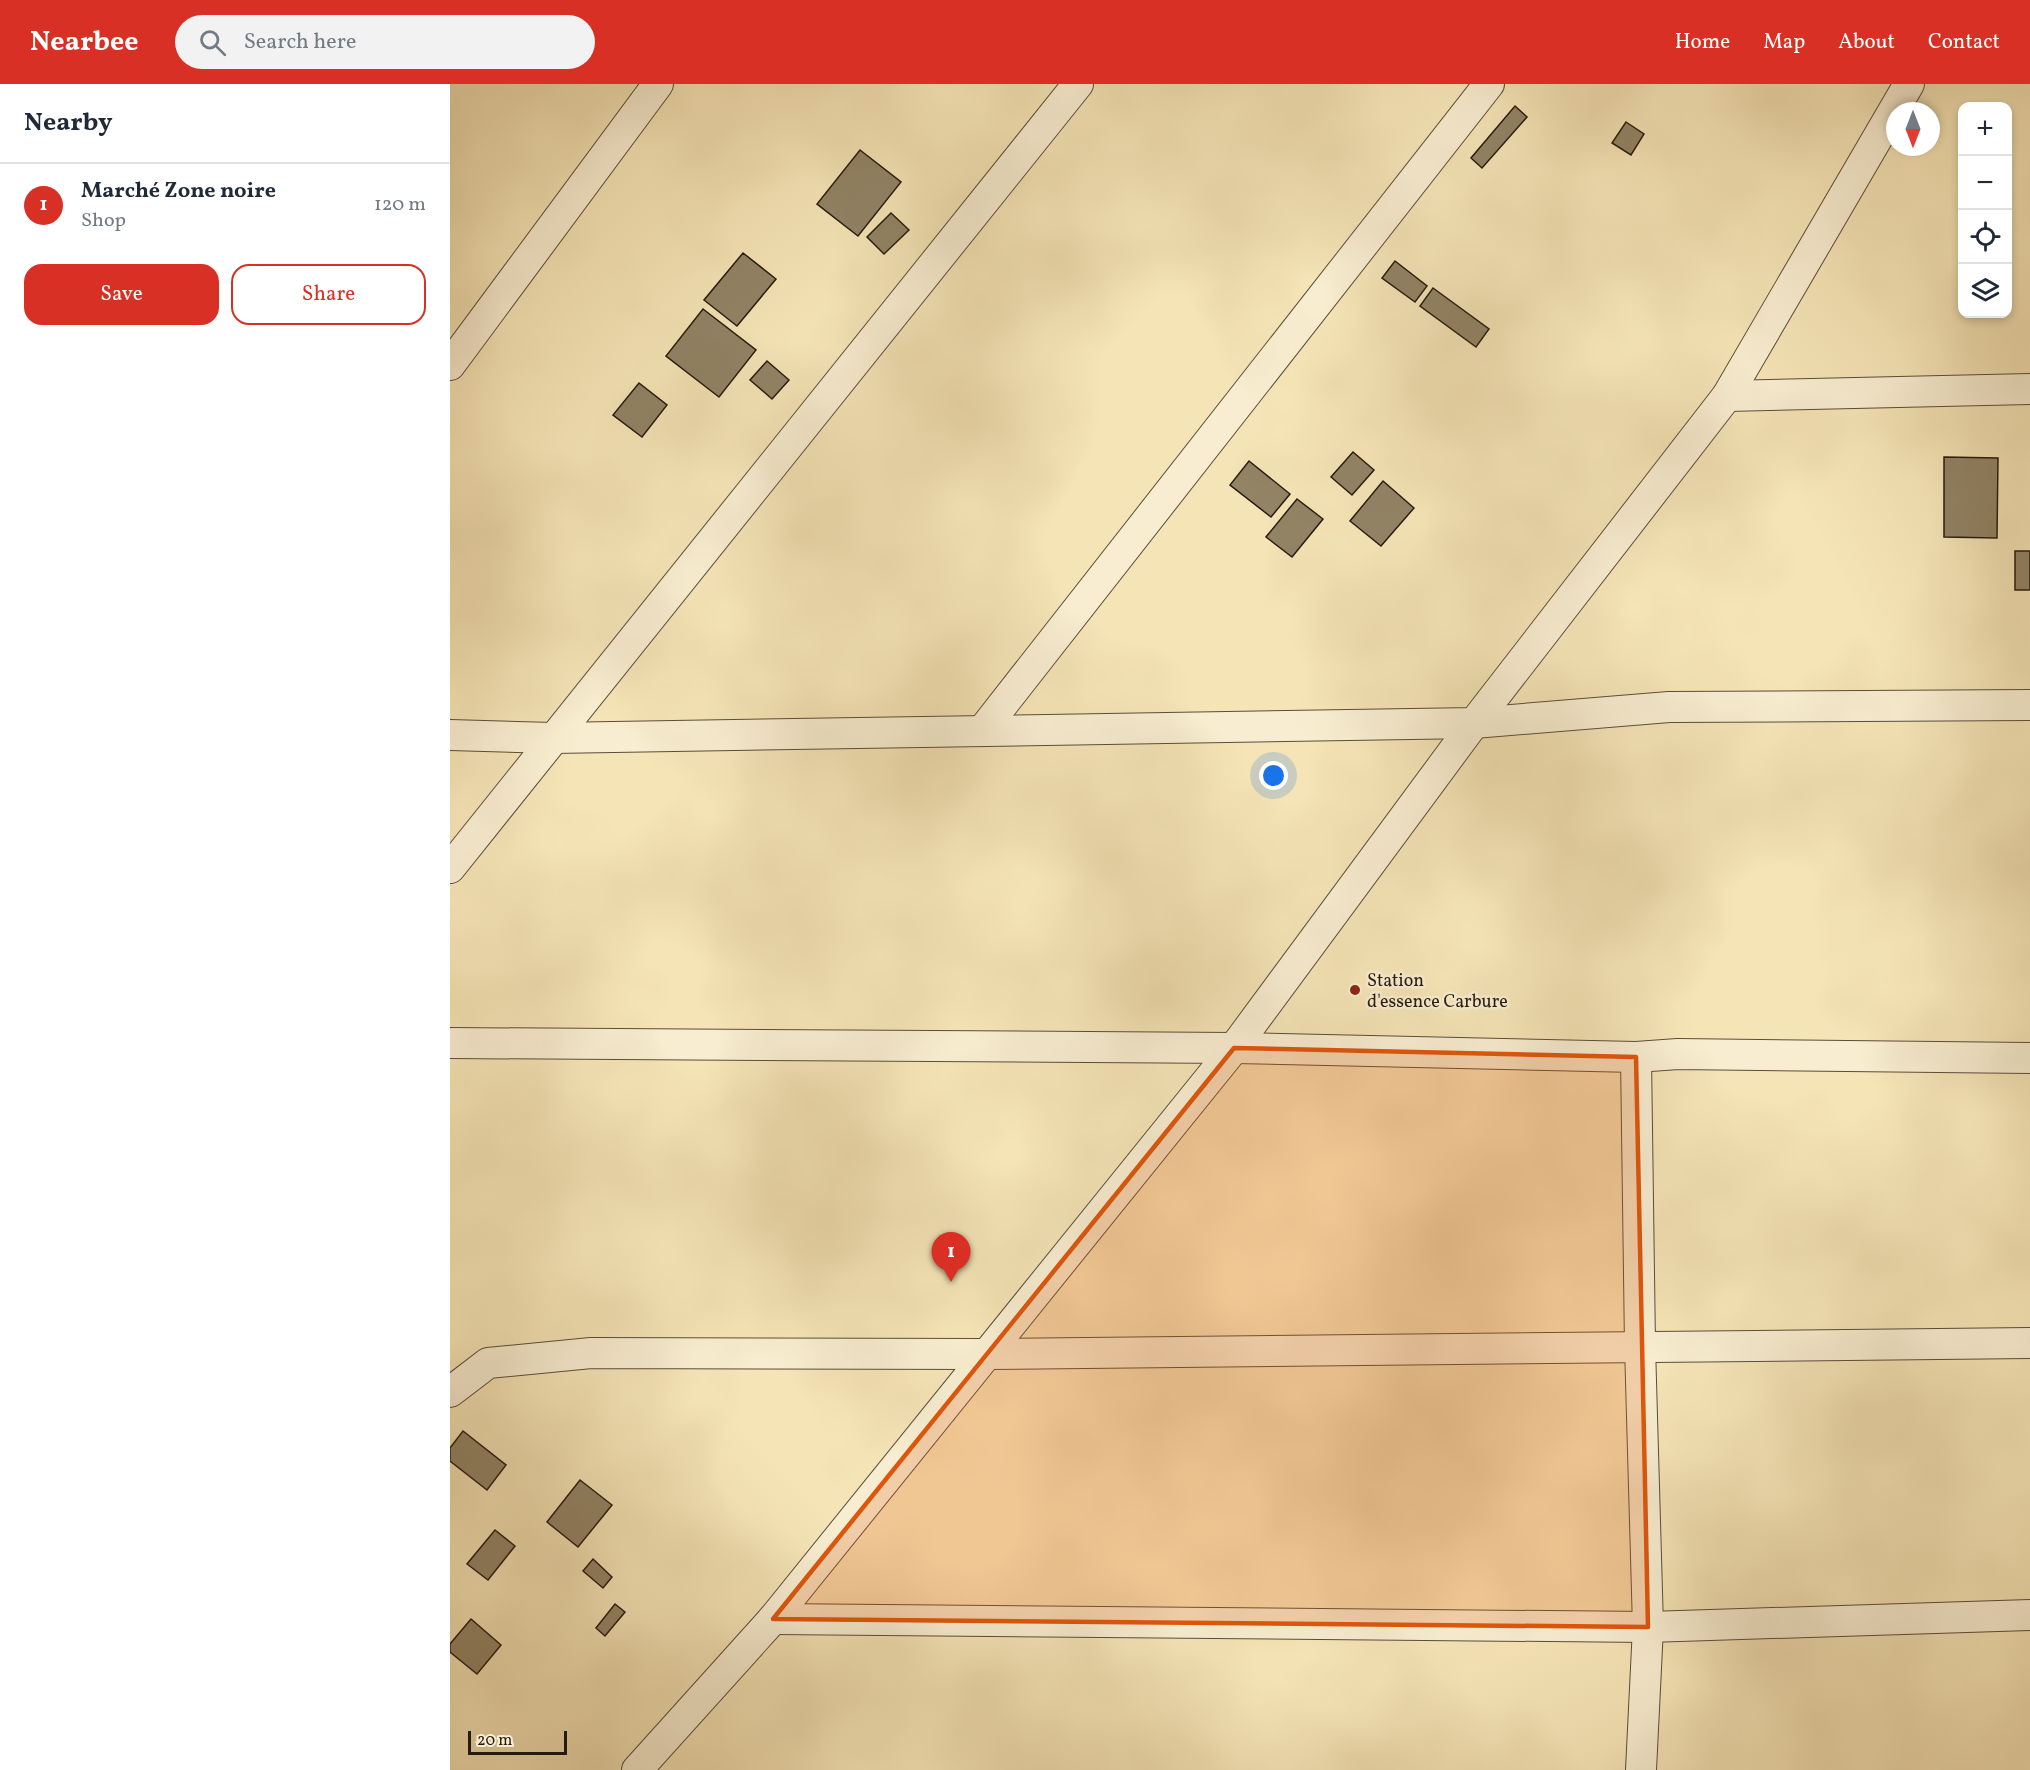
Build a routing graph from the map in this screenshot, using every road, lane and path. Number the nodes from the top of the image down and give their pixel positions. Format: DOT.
graph roads {
  1 [pos="658,84"];
  2 [pos="1078,84"];
  3 [pos="1490,84"];
  4 [pos="1909,84"];
  5 [pos="450,365"];
  6 [pos="2030,389"];
  7 [pos="1727,396"];
  8 [pos="2030,705"];
  9 [pos="1474,723"];
  10 [pos="982,731"];
  11 [pos="450,735"];
  12 [pos="553,738"];
  13 [pos="450,868"];
  14 [pos="450,1043"];
  15 [pos="1234,1048"];
  16 [pos="1636,1057"];
  17 [pos="2030,1058"];
  18 [pos="2030,1343"];
  19 [pos="1640,1346"];
  20 [pos="985,1354"];
  21 [pos="450,1392"];
  22 [pos="2030,1615"];
  23 [pos="773,1619"];
  24 [pos="1648,1627"];
  25 [pos="637,1770"];
  26 [pos="1641,1770"];
  1 -- 5 [label="street"];
  2 -- 12 [label="street"];
  3 -- 10 [label="street"];
  4 -- 7 [label="street"];
  6 -- 7 [label="street"];
  7 -- 9 [label="street"];
  8 -- 9 [label="street"];
  9 -- 10 [label="street"];
  9 -- 15 [label="street"];
  10 -- 12 [label="street"];
  11 -- 12 [label="street"];
  12 -- 13 [label="street"];
  14 -- 15 [label="street"];
  15 -- 16 [label="street"];
  15 -- 20 [label="street"];
  16 -- 17 [label="street"];
  16 -- 19 [label="street"];
  18 -- 19 [label="street"];
  19 -- 20 [label="street"];
  19 -- 24 [label="street"];
  20 -- 21 [label="street"];
  20 -- 23 [label="street"];
  22 -- 24 [label="street"];
  23 -- 24 [label="street"];
  23 -- 25 [label="street"];
  24 -- 26 [label="street"];
}
